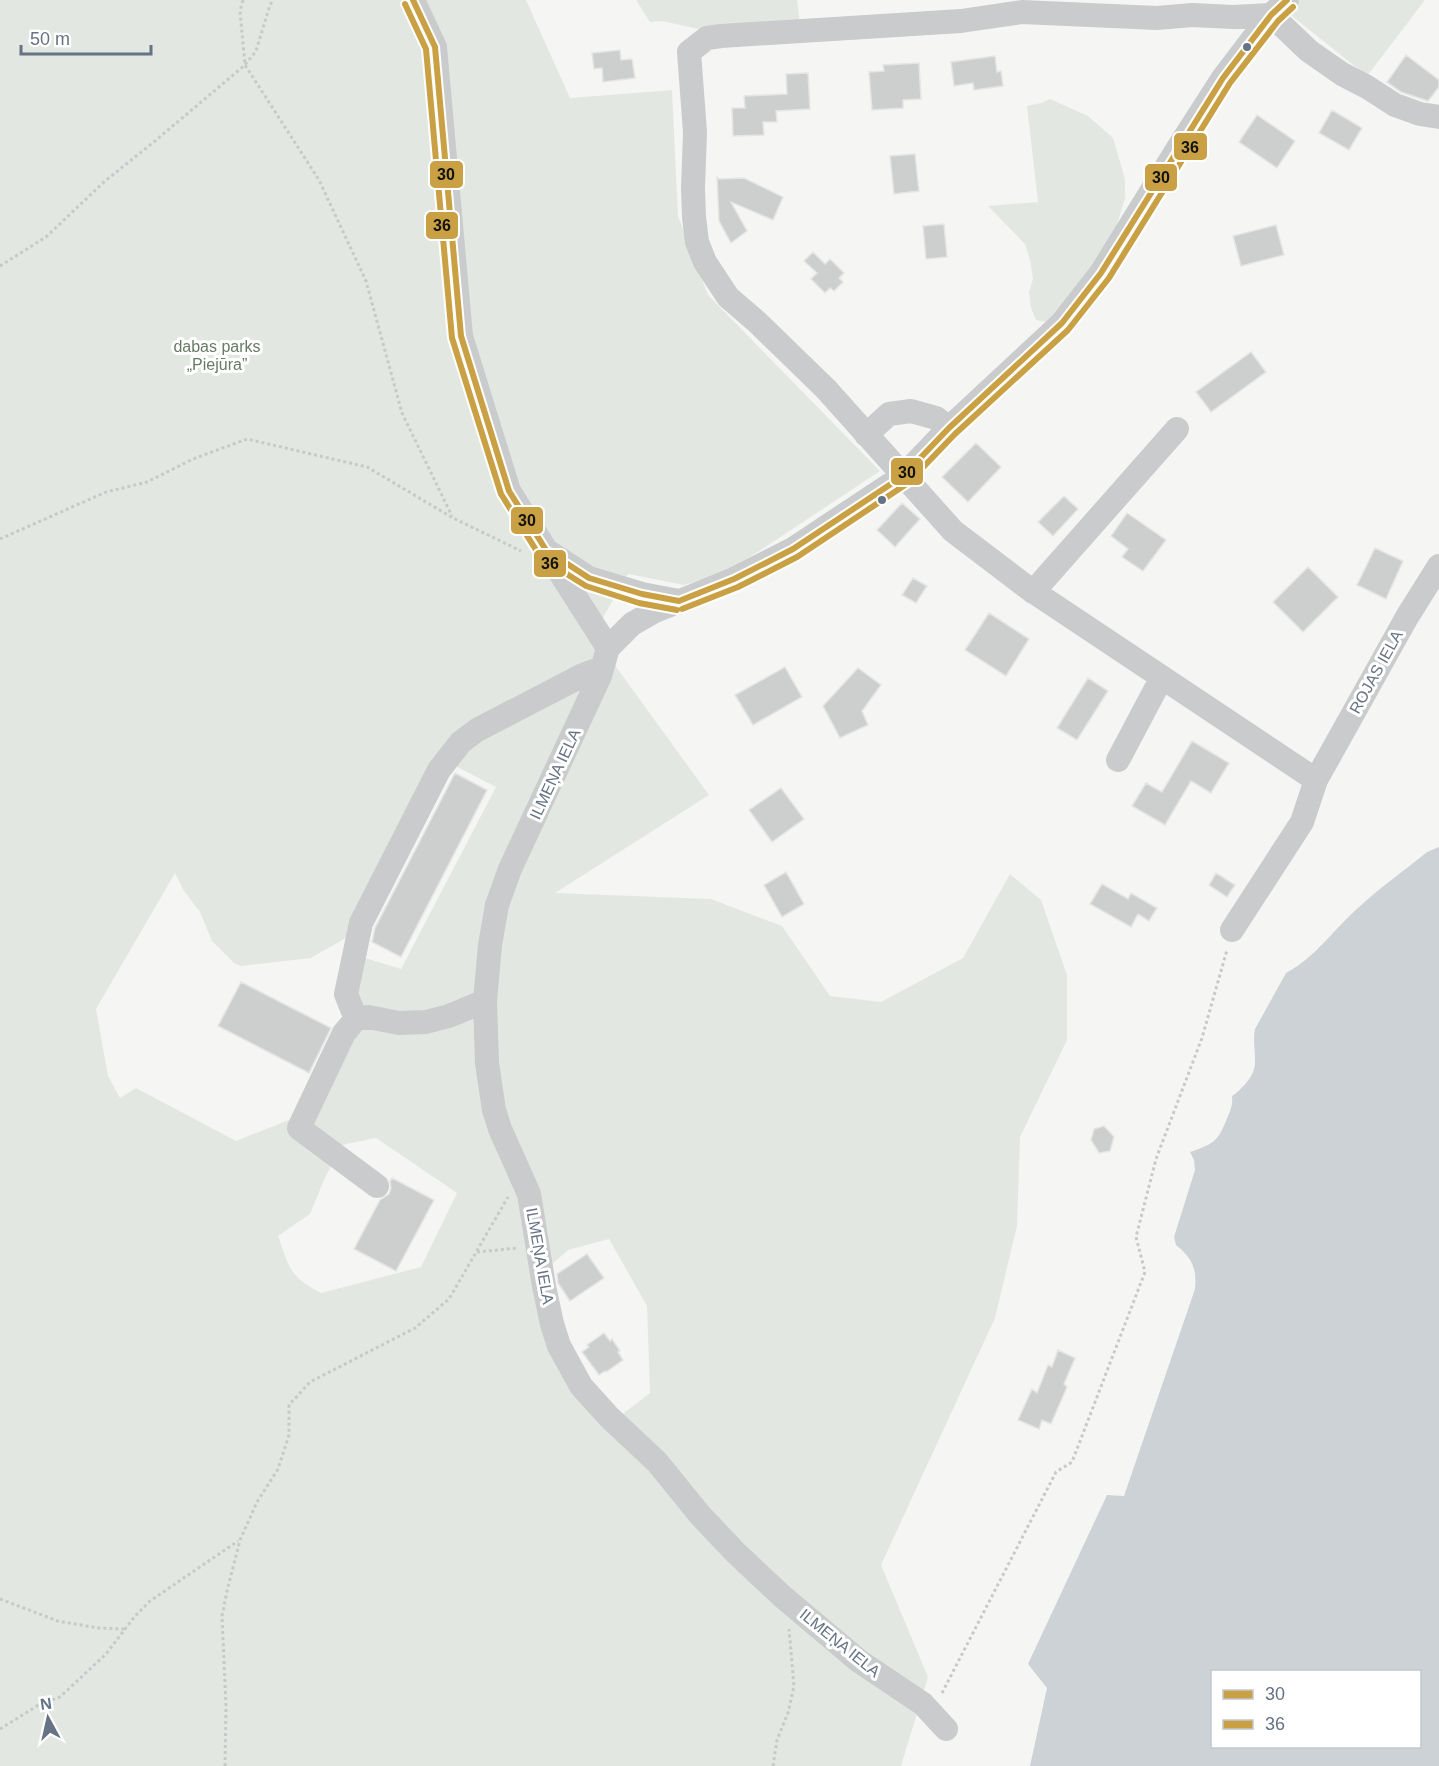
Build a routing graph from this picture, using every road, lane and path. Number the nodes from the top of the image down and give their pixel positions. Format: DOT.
graph roads {
  1 [pos="243,0"];
  2 [pos="273,0"];
  3 [pos="413,0"];
  4 [pos="1279,8"];
  5 [pos="245,65"];
  6 [pos="1439,117"];
  7 [pos="0,266"];
  8 [pos="949,428"];
  9 [pos="1177,429"];
  10 [pos="866,435"];
  11 [pos="903,476"];
  12 [pos="453,518"];
  13 [pos="0,539"];
  14 [pos="546,550"];
  15 [pos="1439,566"];
  16 [pos="1033,592"];
  17 [pos="679,601"];
  18 [pos="605,658"];
  19 [pos="1162,677"];
  20 [pos="1118,760"];
  21 [pos="1316,780"];
  22 [pos="1232,930"];
  23 [pos="485,1001"];
  24 [pos="356,1019"];
  25 [pos="521,1174"];
  26 [pos="377,1186"];
  27 [pos="538,1245"];
  28 [pos="477,1252"];
  29 [pos="240,1540"];
  30 [pos="0,1599"];
  31 [pos="125,1629"];
  32 [pos="789,1629"];
  33 [pos="939,1721"];
  34 [pos="0,1729"];
  35 [pos="225,1766"];
  36 [pos="773,1766"];
  1 -- 5 [label="path"];
  2 -- 5 [label="path"];
  3 -- 14 [label="street"];
  4 -- 6 [label="street"];
  4 -- 8 [label="street, ILMEŅA IELA"];
  4 -- 10 [label="street"];
  5 -- 7 [label="path"];
  5 -- 12 [label="path"];
  8 -- 10 [label="street"];
  8 -- 11 [label="street, ILMEŅA IELA"];
  9 -- 16 [label="street"];
  10 -- 11 [label="street"];
  11 -- 16 [label="street"];
  11 -- 17 [label="street, ILMEŅA IELA"];
  12 -- 13 [label="path"];
  12 -- 14 [label="path"];
  14 -- 17 [label="street"];
  14 -- 18 [label="street"];
  15 -- 21 [label="street, ROJAS IELA"];
  16 -- 19 [label="street"];
  17 -- 18 [label="street, ILMEŅA IELA"];
  18 -- 23 [label="street, ILMEŅA IELA"];
  18 -- 24 [label="street"];
  19 -- 20 [label="street"];
  19 -- 21 [label="street"];
  21 -- 22 [label="street, ROJAS IELA"];
  22 -- 33 [label="path"];
  23 -- 24 [label="street"];
  23 -- 25 [label="street, ILMEŅA IELA"];
  24 -- 26 [label="street"];
  25 -- 27 [label="street, ILMEŅA IELA"];
  25 -- 28 [label="path"];
  27 -- 28 [label="path"];
  27 -- 33 [label="street, ILMEŅA IELA"];
  28 -- 29 [label="path"];
  29 -- 31 [label="path"];
  29 -- 35 [label="path"];
  30 -- 31 [label="path"];
  31 -- 34 [label="path"];
  32 -- 36 [label="path"];
}
